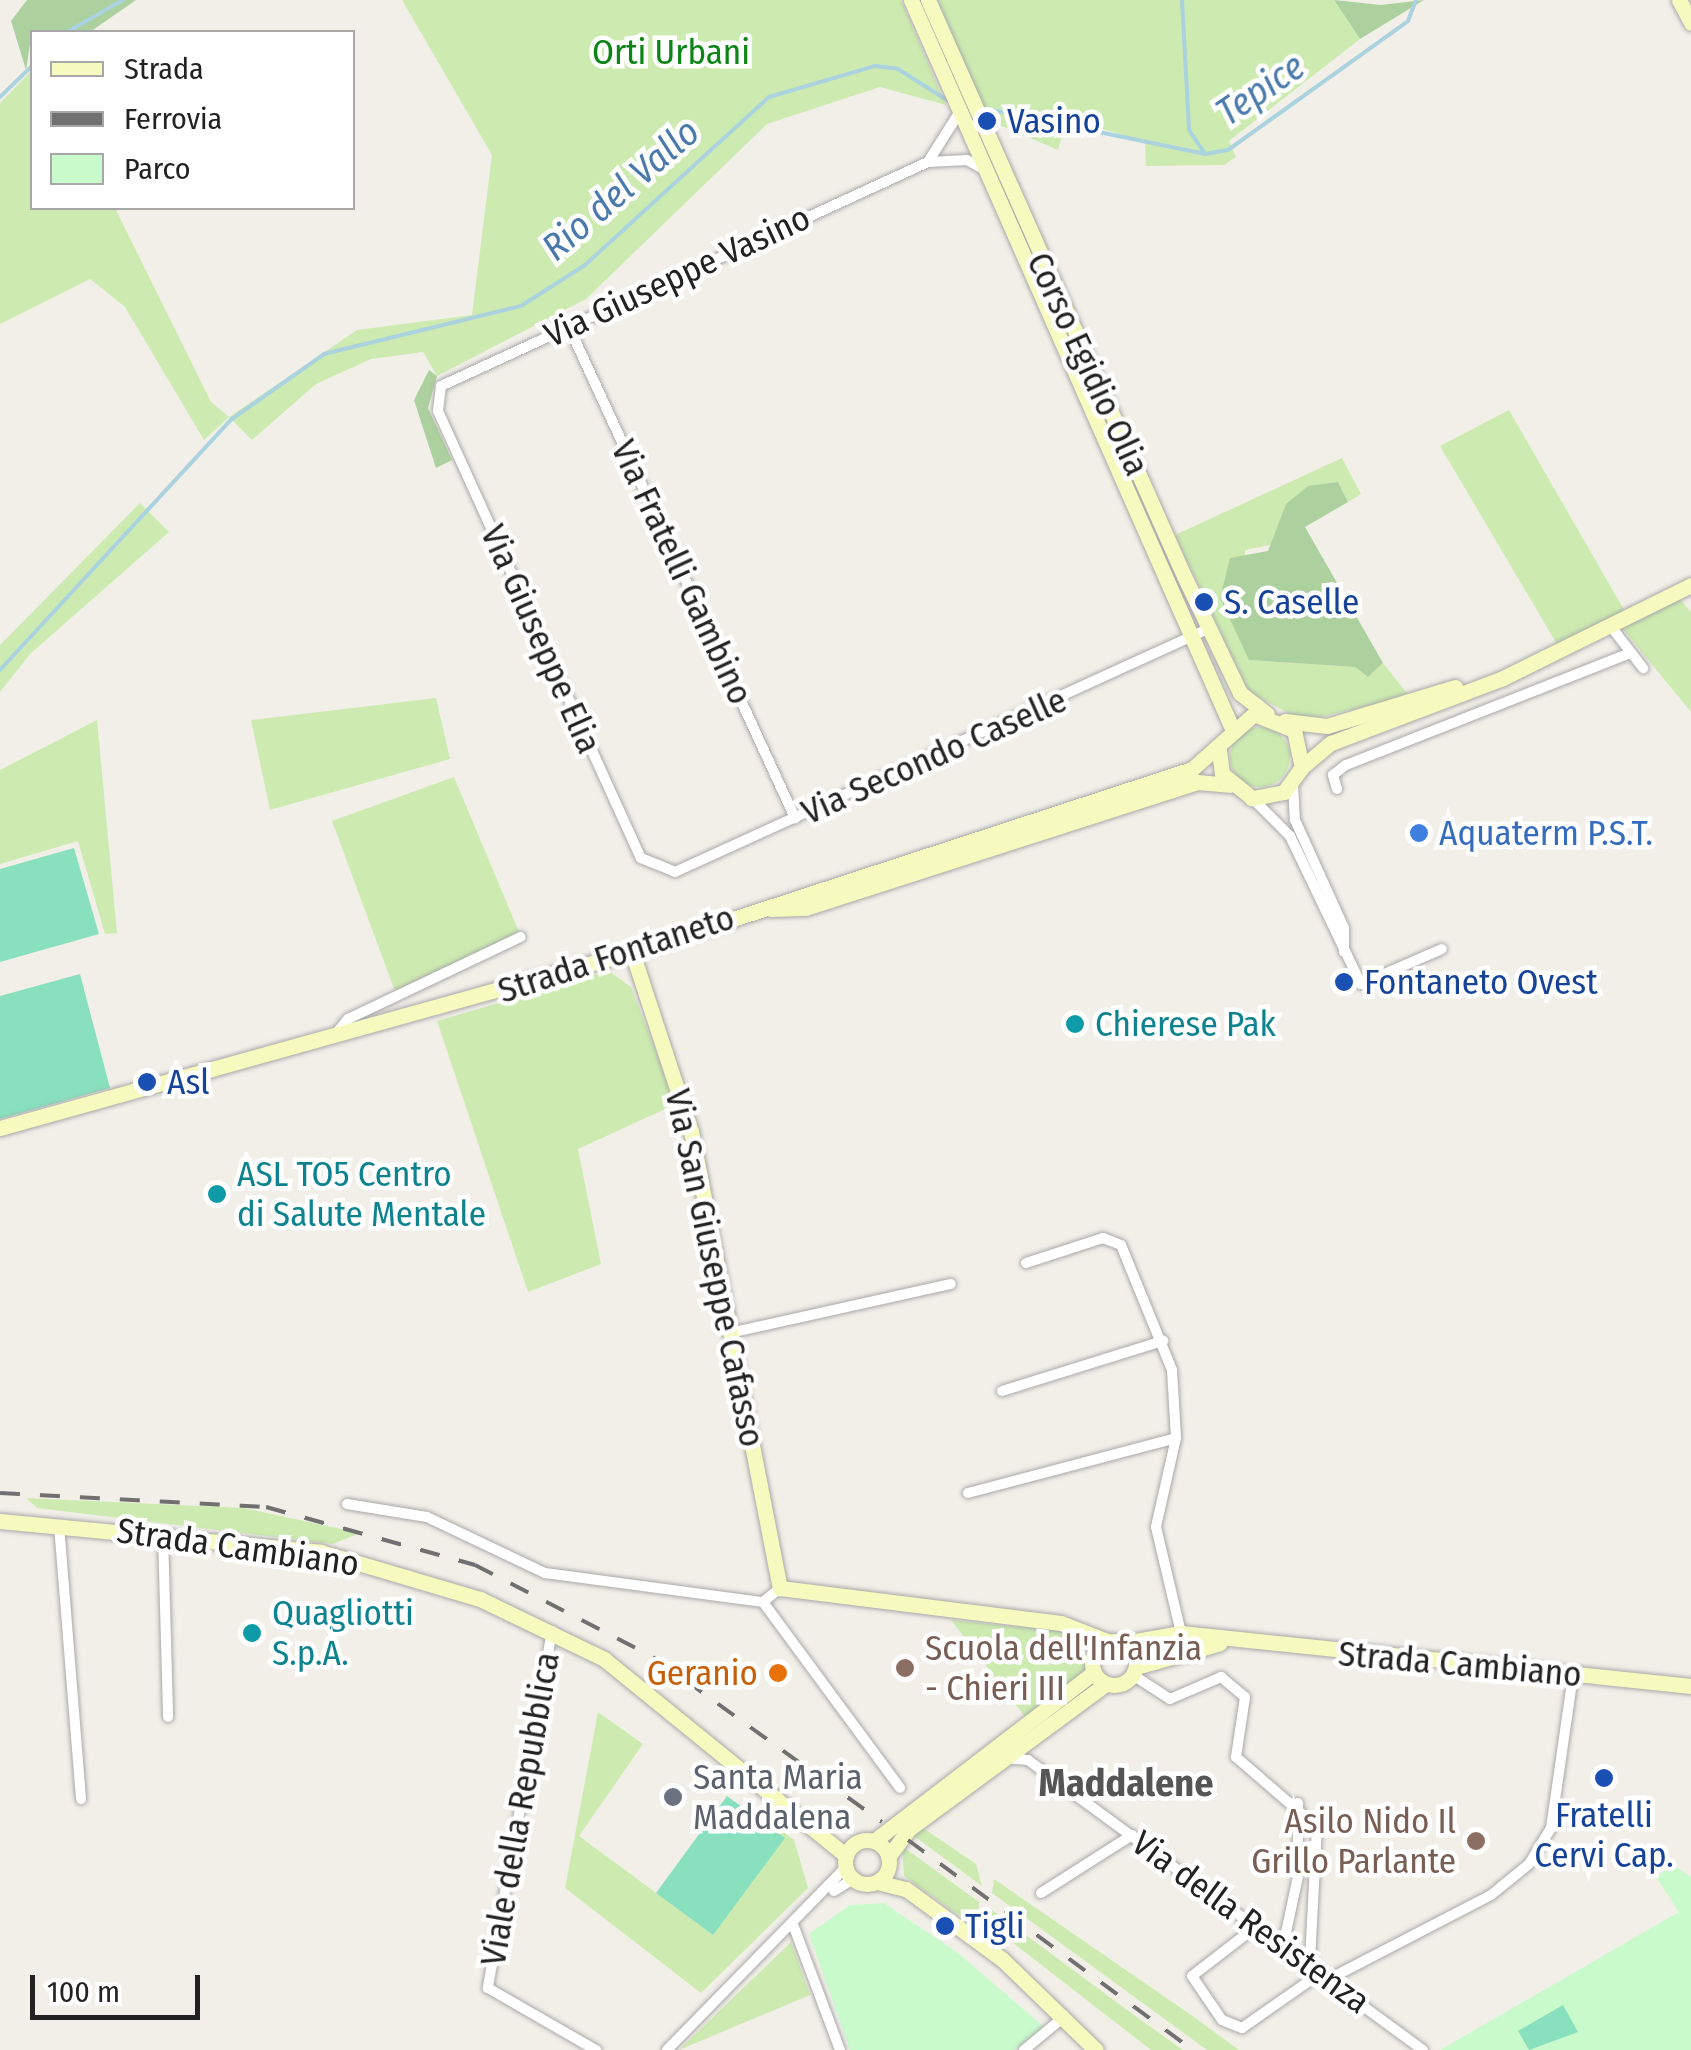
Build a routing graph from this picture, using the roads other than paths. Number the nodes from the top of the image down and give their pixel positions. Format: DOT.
graph roads {
  1 [pos="911,0"];
  2 [pos="928,0"];
  3 [pos="1679,0"];
  4 [pos="1691,22"];
  5 [pos="958,113"];
  6 [pos="928,162"];
  7 [pos="985,170"];
  8 [pos="569,327"];
  9 [pos="436,400"];
  10 [pos="1691,586"];
  11 [pos="1612,628"];
  12 [pos="1203,632"];
  13 [pos="1631,653"];
  14 [pos="1526,666"];
  15 [pos="1642,668"];
  16 [pos="1267,714"];
  17 [pos="1284,721"];
  18 [pos="1232,726"];
  19 [pos="1220,748"];
  20 [pos="1302,767"];
  21 [pos="1293,784"];
  22 [pos="1230,785"];
  23 [pos="1336,789"];
  24 [pos="1252,798"];
  25 [pos="795,818"];
  26 [pos="655,871"];
  27 [pos="756,909"];
  28 [pos="521,937"];
  29 [pos="1442,949"];
  30 [pos="632,952"];
  31 [pos="1344,954"];
  32 [pos="331,1040"];
  33 [pos="0,1128"];
  34 [pos="1026,1262"];
  35 [pos="951,1284"];
  36 [pos="734,1332"];
  37 [pos="1162,1341"];
  38 [pos="1002,1390"];
  39 [pos="1176,1438"];
  40 [pos="968,1493"];
  41 [pos="347,1504"];
  42 [pos="0,1522"];
  43 [pos="59,1525"];
  44 [pos="163,1534"];
  45 [pos="780,1588"];
  46 [pos="763,1602"];
  47 [pos="1082,1629"];
  48 [pos="553,1630"];
  49 [pos="1181,1633"];
  50 [pos="1117,1642"];
  51 [pos="1229,1642"];
  52 [pos="1135,1666"];
  53 [pos="1098,1670"];
  54 [pos="1573,1674"];
  55 [pos="1691,1686"];
  56 [pos="168,1717"];
  57 [pos="1036,1735"];
  58 [pos="1005,1758"];
  59 [pos="1028,1760"];
  60 [pos="900,1788"];
  61 [pos="80,1799"];
  62 [pos="1298,1802"];
  63 [pos="1132,1835"];
  64 [pos="874,1841"];
  65 [pos="889,1860"];
  66 [pos="850,1861"];
  67 [pos="878,1882"];
  68 [pos="906,1890"];
  69 [pos="1041,1893"];
  70 [pos="1258,1925"];
  71 [pos="794,1927"];
  72 [pos="1284,1942"];
  73 [pos="1310,1961"];
  74 [pos="1326,1975"];
  75 [pos="1065,2016"];
  76 [pos="596,2050"];
  77 [pos="668,2050"];
  78 [pos="840,2050"];
  79 [pos="1024,2050"];
  80 [pos="1096,2050"];
  81 [pos="1422,2050"];
  1 -- 5 [label="street, Corso Egidio Olia"];
  2 -- 12 [label="street, Corso Egidio Olia"];
  3 -- 4 [label="street"];
  5 -- 6 [label="street"];
  5 -- 7 [label="street, Corso Egidio Olia"];
  6 -- 7 [label="street, Via Giuseppe Vasino"];
  6 -- 8 [label="street, Via Giuseppe Vasino"];
  7 -- 12 [label="street, Corso Egidio Olia"];
  8 -- 9 [label="street, Via Giuseppe Vasino"];
  8 -- 25 [label="street, Via Fratelli Gambino"];
  9 -- 26 [label="street, Via Giuseppe Elia"];
  10 -- 11 [label="street"];
  11 -- 13 [label="street"];
  11 -- 14 [label="street"];
  12 -- 16 [label="street, Corso Egidio Olia"];
  12 -- 18 [label="street, Corso Egidio Olia"];
  12 -- 25 [label="street, Via Secondo Caselle"];
  13 -- 15 [label="street"];
  13 -- 23 [label="street"];
  14 -- 17 [label="street"];
  14 -- 20 [label="street"];
  16 -- 17 [label="street"];
  16 -- 18 [label="street"];
  17 -- 20 [label="street"];
  18 -- 19 [label="street"];
  19 -- 22 [label="street"];
  19 -- 27 [label="street, Strada Fontaneto"];
  20 -- 21 [label="street"];
  21 -- 24 [label="street"];
  21 -- 31 [label="street"];
  22 -- 24 [label="street"];
  22 -- 27 [label="street"];
  24 -- 31 [label="street"];
  25 -- 26 [label="street, Via Secondo Caselle"];
  27 -- 30 [label="street, Strada Fontaneto"];
  28 -- 32 [label="street"];
  29 -- 31 [label="street"];
  30 -- 32 [label="street, Strada Fontaneto"];
  30 -- 36 [label="street, Via San Giuseppe Cafasso"];
  32 -- 33 [label="street, Strada Fontaneto"];
  34 -- 37 [label="street"];
  35 -- 36 [label="street"];
  36 -- 45 [label="street, Via San Giuseppe Cafasso"];
  37 -- 38 [label="street"];
  37 -- 39 [label="street"];
  39 -- 40 [label="street"];
  39 -- 49 [label="street"];
  41 -- 46 [label="street"];
  42 -- 43 [label="street, Strada Cambiano"];
  43 -- 44 [label="street, Strada Cambiano"];
  43 -- 61 [label="street"];
  44 -- 48 [label="street, Strada Cambiano"];
  44 -- 56 [label="street"];
  45 -- 46 [label="street"];
  45 -- 47 [label="street"];
  46 -- 60 [label="street"];
  47 -- 50 [label="street"];
  47 -- 53 [label="street"];
  48 -- 66 [label="street, Strada Cambiano"];
  48 -- 76 [label="street, Viale della Repubblica"];
  49 -- 50 [label="street, Strada Cambiano"];
  49 -- 51 [label="street, Strada Cambiano"];
  49 -- 52 [label="street"];
  50 -- 52 [label="street"];
  50 -- 53 [label="street"];
  51 -- 52 [label="street, Strada Cambiano"];
  51 -- 54 [label="street, Strada Cambiano"];
  52 -- 53 [label="street, Strada Cambiano"];
  52 -- 62 [label="street"];
  53 -- 57 [label="street"];
  53 -- 64 [label="street"];
  54 -- 55 [label="street, Strada Cambiano"];
  54 -- 74 [label="street"];
  57 -- 58 [label="street"];
  57 -- 59 [label="street"];
  58 -- 59 [label="street"];
  58 -- 65 [label="street"];
  59 -- 63 [label="street, Via della Resistenza"];
  62 -- 72 [label="street"];
  62 -- 73 [label="street"];
  63 -- 69 [label="street"];
  63 -- 70 [label="street, Via della Resistenza"];
  64 -- 65 [label="street"];
  64 -- 66 [label="street"];
  65 -- 67 [label="street"];
  65 -- 68 [label="street"];
  66 -- 67 [label="street"];
  66 -- 71 [label="street"];
  67 -- 68 [label="street"];
  68 -- 75 [label="street"];
  70 -- 72 [label="street, Via della Resistenza"];
  70 -- 74 [label="street"];
  71 -- 77 [label="street"];
  71 -- 78 [label="street"];
  72 -- 73 [label="street, Via della Resistenza"];
  73 -- 74 [label="street, Via della Resistenza"];
  74 -- 81 [label="street, Via della Resistenza"];
  75 -- 79 [label="street"];
  75 -- 80 [label="street"];
}
